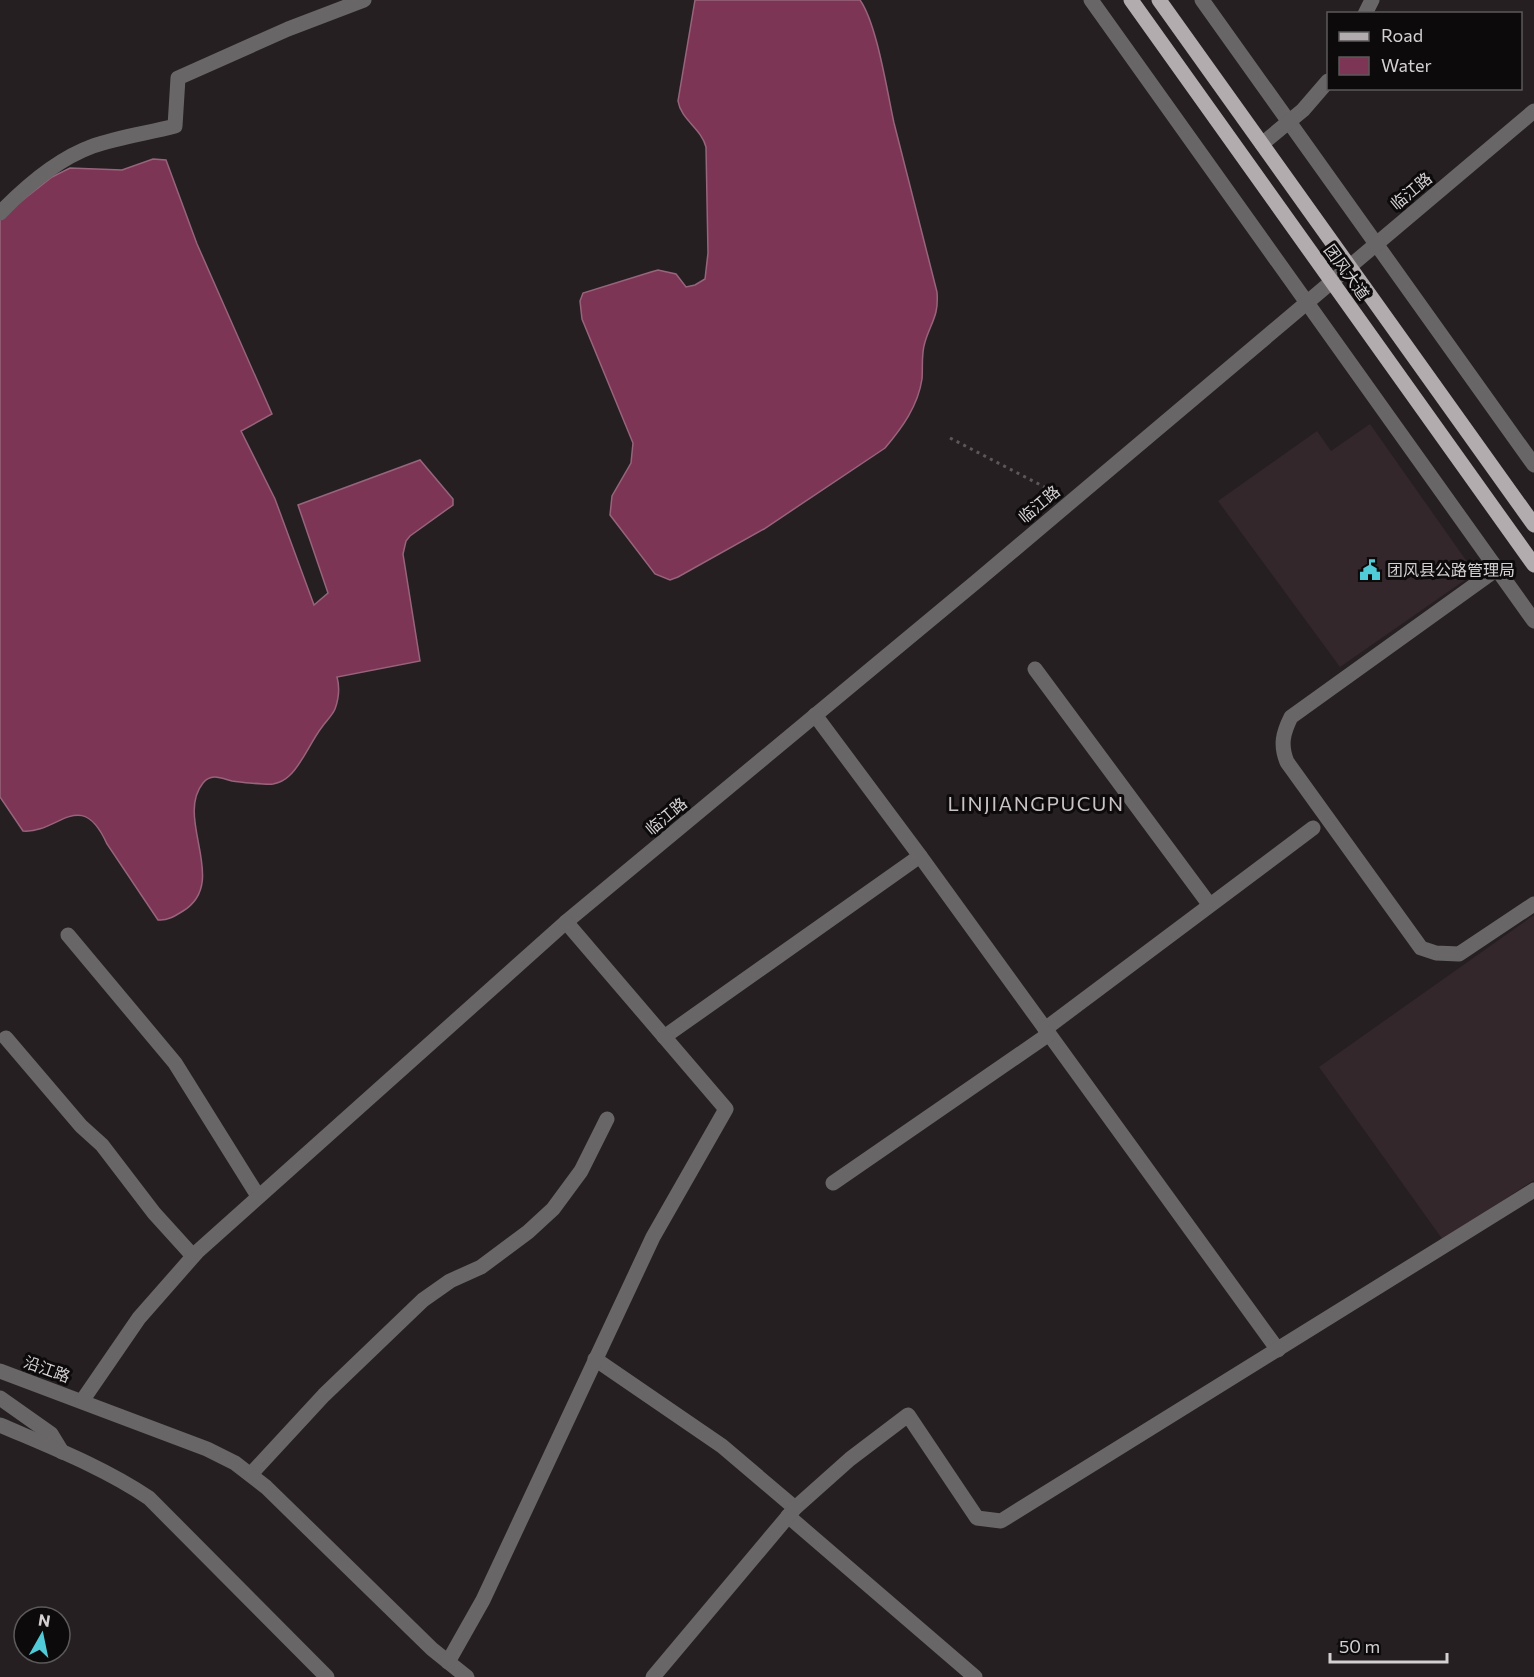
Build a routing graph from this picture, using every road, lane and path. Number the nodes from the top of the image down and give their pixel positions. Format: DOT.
graph roads {
  1 [pos="364,0"];
  2 [pos="1091,0"];
  3 [pos="1131,0"];
  4 [pos="1159,0"];
  5 [pos="1202,0"];
  6 [pos="1327,83"];
  7 [pos="1534,111"];
  8 [pos="1289,122"];
  9 [pos="1262,144"];
  10 [pos="0,213"];
  11 [pos="1376,244"];
  12 [pos="1349,266"];
  13 [pos="1331,281"];
  14 [pos="1306,302"];
  15 [pos="950,438"];
  16 [pos="1534,465"];
  17 [pos="1070,502"];
  18 [pos="1534,525"];
  19 [pos="1534,565"];
  20 [pos="1497,569"];
  21 [pos="1534,621"];
  22 [pos="1035,669"];
  23 [pos="815,715"];
  24 [pos="1313,828"];
  25 [pos="920,856"];
  26 [pos="1209,904"];
  27 [pos="1534,904"];
  28 [pos="566,922"];
  29 [pos="68,935"];
  30 [pos="1047,1032"];
  31 [pos="664,1037"];
  32 [pos="6,1038"];
  33 [pos="606,1119"];
  34 [pos="833,1183"];
  35 [pos="1534,1190"];
  36 [pos="258,1196"];
  37 [pos="193,1256"];
  38 [pos="1278,1350"];
  39 [pos="596,1359"];
  40 [pos="0,1371"];
  41 [pos="0,1398"];
  42 [pos="82,1401"];
  43 [pos="0,1425"];
  44 [pos="62,1452"];
  45 [pos="251,1474"];
  46 [pos="792,1512"];
  47 [pos="448,1662"];
  48 [pos="327,1677"];
  49 [pos="467,1677"];
  50 [pos="653,1677"];
  51 [pos="975,1677"];
  1 -- 10 [label="street"];
  2 -- 14 [label="street"];
  3 -- 13 [label="main road, 团风大道"];
  4 -- 9 [label="main road, 团风大道"];
  5 -- 8 [label="street"];
  6 -- 8 [label="street"];
  7 -- 11 [label="street, 临江路"];
  8 -- 9 [label="street"];
  8 -- 11 [label="street"];
  9 -- 12 [label="main road, 团风大道"];
  11 -- 12 [label="street, 临江路"];
  11 -- 16 [label="street"];
  12 -- 13 [label="street, 临江路"];
  12 -- 18 [label="main road, 团风大道"];
  13 -- 14 [label="street, 临江路"];
  13 -- 19 [label="main road, 团风大道"];
  14 -- 17 [label="street, 临江路"];
  14 -- 20 [label="street"];
  15 -- 17 [label="path"];
  17 -- 23 [label="street, 临江路"];
  20 -- 21 [label="street"];
  20 -- 27 [label="street"];
  22 -- 26 [label="street"];
  23 -- 25 [label="street"];
  23 -- 28 [label="street, 临江路"];
  24 -- 26 [label="street"];
  25 -- 30 [label="street"];
  25 -- 31 [label="street"];
  26 -- 30 [label="street"];
  28 -- 31 [label="street"];
  28 -- 36 [label="street, 临江路"];
  29 -- 36 [label="street"];
  30 -- 34 [label="street"];
  30 -- 38 [label="street"];
  31 -- 39 [label="street"];
  32 -- 37 [label="street"];
  33 -- 45 [label="street"];
  35 -- 38 [label="street"];
  36 -- 37 [label="street, 临江路"];
  37 -- 42 [label="street, 临江路"];
  38 -- 46 [label="street"];
  39 -- 46 [label="street"];
  39 -- 47 [label="street"];
  40 -- 42 [label="street, 沿江路"];
  41 -- 44 [label="street"];
  42 -- 45 [label="street, 沿江路"];
  43 -- 44 [label="street"];
  44 -- 48 [label="street"];
  45 -- 47 [label="street, 沿江路"];
  46 -- 50 [label="street"];
  46 -- 51 [label="street"];
  47 -- 49 [label="street, 沿江路"];
}
